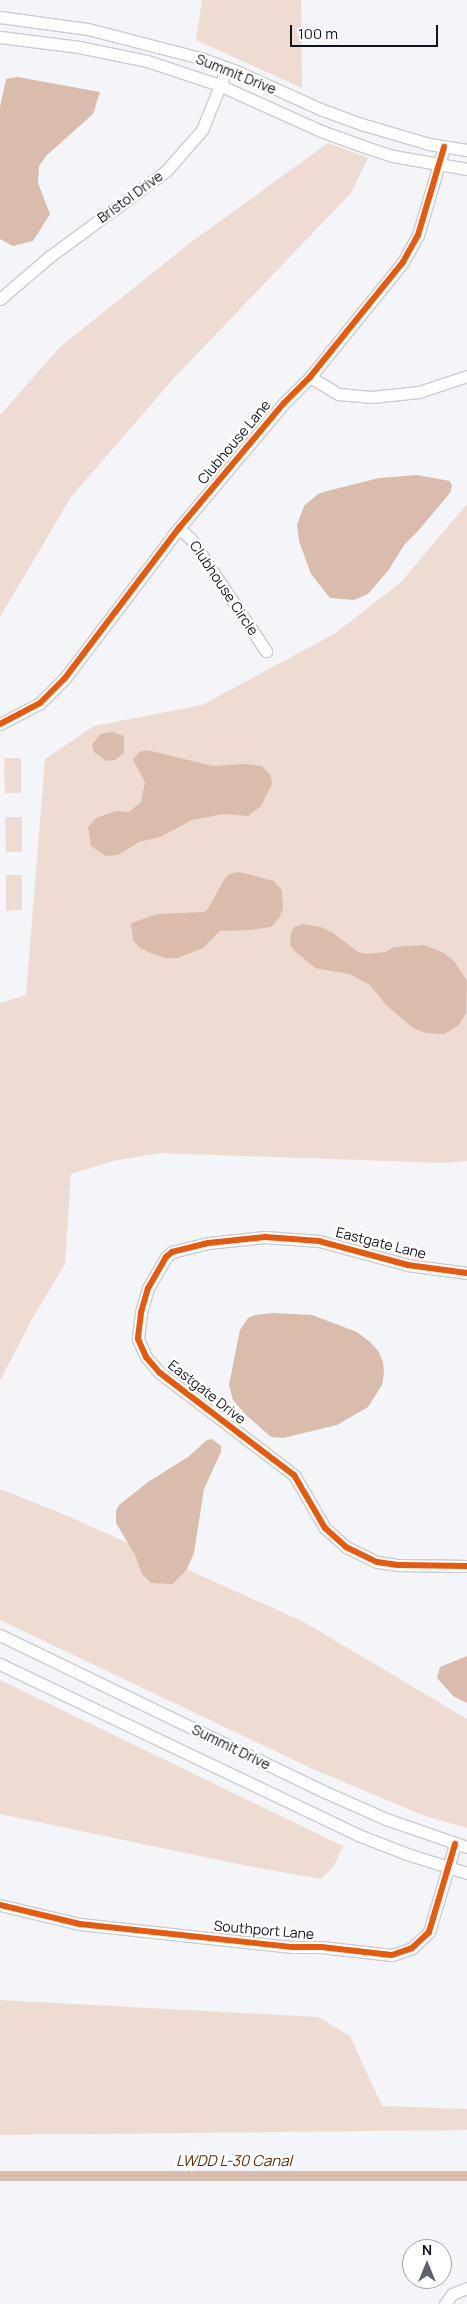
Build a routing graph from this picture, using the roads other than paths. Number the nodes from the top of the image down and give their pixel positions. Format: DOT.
graph roads {
  1 [pos="0,17"];
  2 [pos="0,37"];
  3 [pos="226,68"];
  4 [pos="220,86"];
  5 [pos="444,147"];
  6 [pos="467,150"];
  7 [pos="439,165"];
  8 [pos="467,169"];
  9 [pos="0,299"];
  10 [pos="467,376"];
  11 [pos="310,377"];
  12 [pos="179,528"];
  13 [pos="266,651"];
  14 [pos="0,724"];
  15 [pos="319,1241"];
  16 [pos="467,1274"];
  17 [pos="467,1566"];
  18 [pos="0,1634"];
  19 [pos="0,1664"];
  20 [pos="455,1844"];
  21 [pos="467,1847"];
  22 [pos="449,1868"];
  23 [pos="467,1873"];
  24 [pos="0,1905"];
  25 [pos="467,2288"];
  26 [pos="446,2302"];
  1 -- 3 [label="street, Summit Drive"];
  2 -- 4 [label="street, Summit Drive"];
  3 -- 4 [label="street, Bristol Drive"];
  3 -- 5 [label="street, Summit Drive"];
  4 -- 7 [label="street, Summit Drive"];
  4 -- 9 [label="street, Bristol Drive"];
  5 -- 6 [label="street, Summit Drive"];
  5 -- 7 [label="street, Clubhouse Lane"];
  7 -- 8 [label="street, Summit Drive"];
  7 -- 11 [label="street, Clubhouse Lane"];
  10 -- 11 [label="street"];
  11 -- 12 [label="street, Clubhouse Lane"];
  12 -- 13 [label="street, Clubhouse Circle"];
  12 -- 14 [label="street, Clubhouse Lane"];
  15 -- 16 [label="street, Eastgate Lane"];
  15 -- 17 [label="street, Eastgate Drive"];
  18 -- 20 [label="street, Summit Drive"];
  19 -- 22 [label="street, Summit Drive"];
  20 -- 21 [label="street, Summit Drive"];
  20 -- 22 [label="street, Southport Lane"];
  22 -- 23 [label="street, Summit Drive"];
  22 -- 24 [label="street, Southport Lane"];
  25 -- 26 [label="street"];
}
